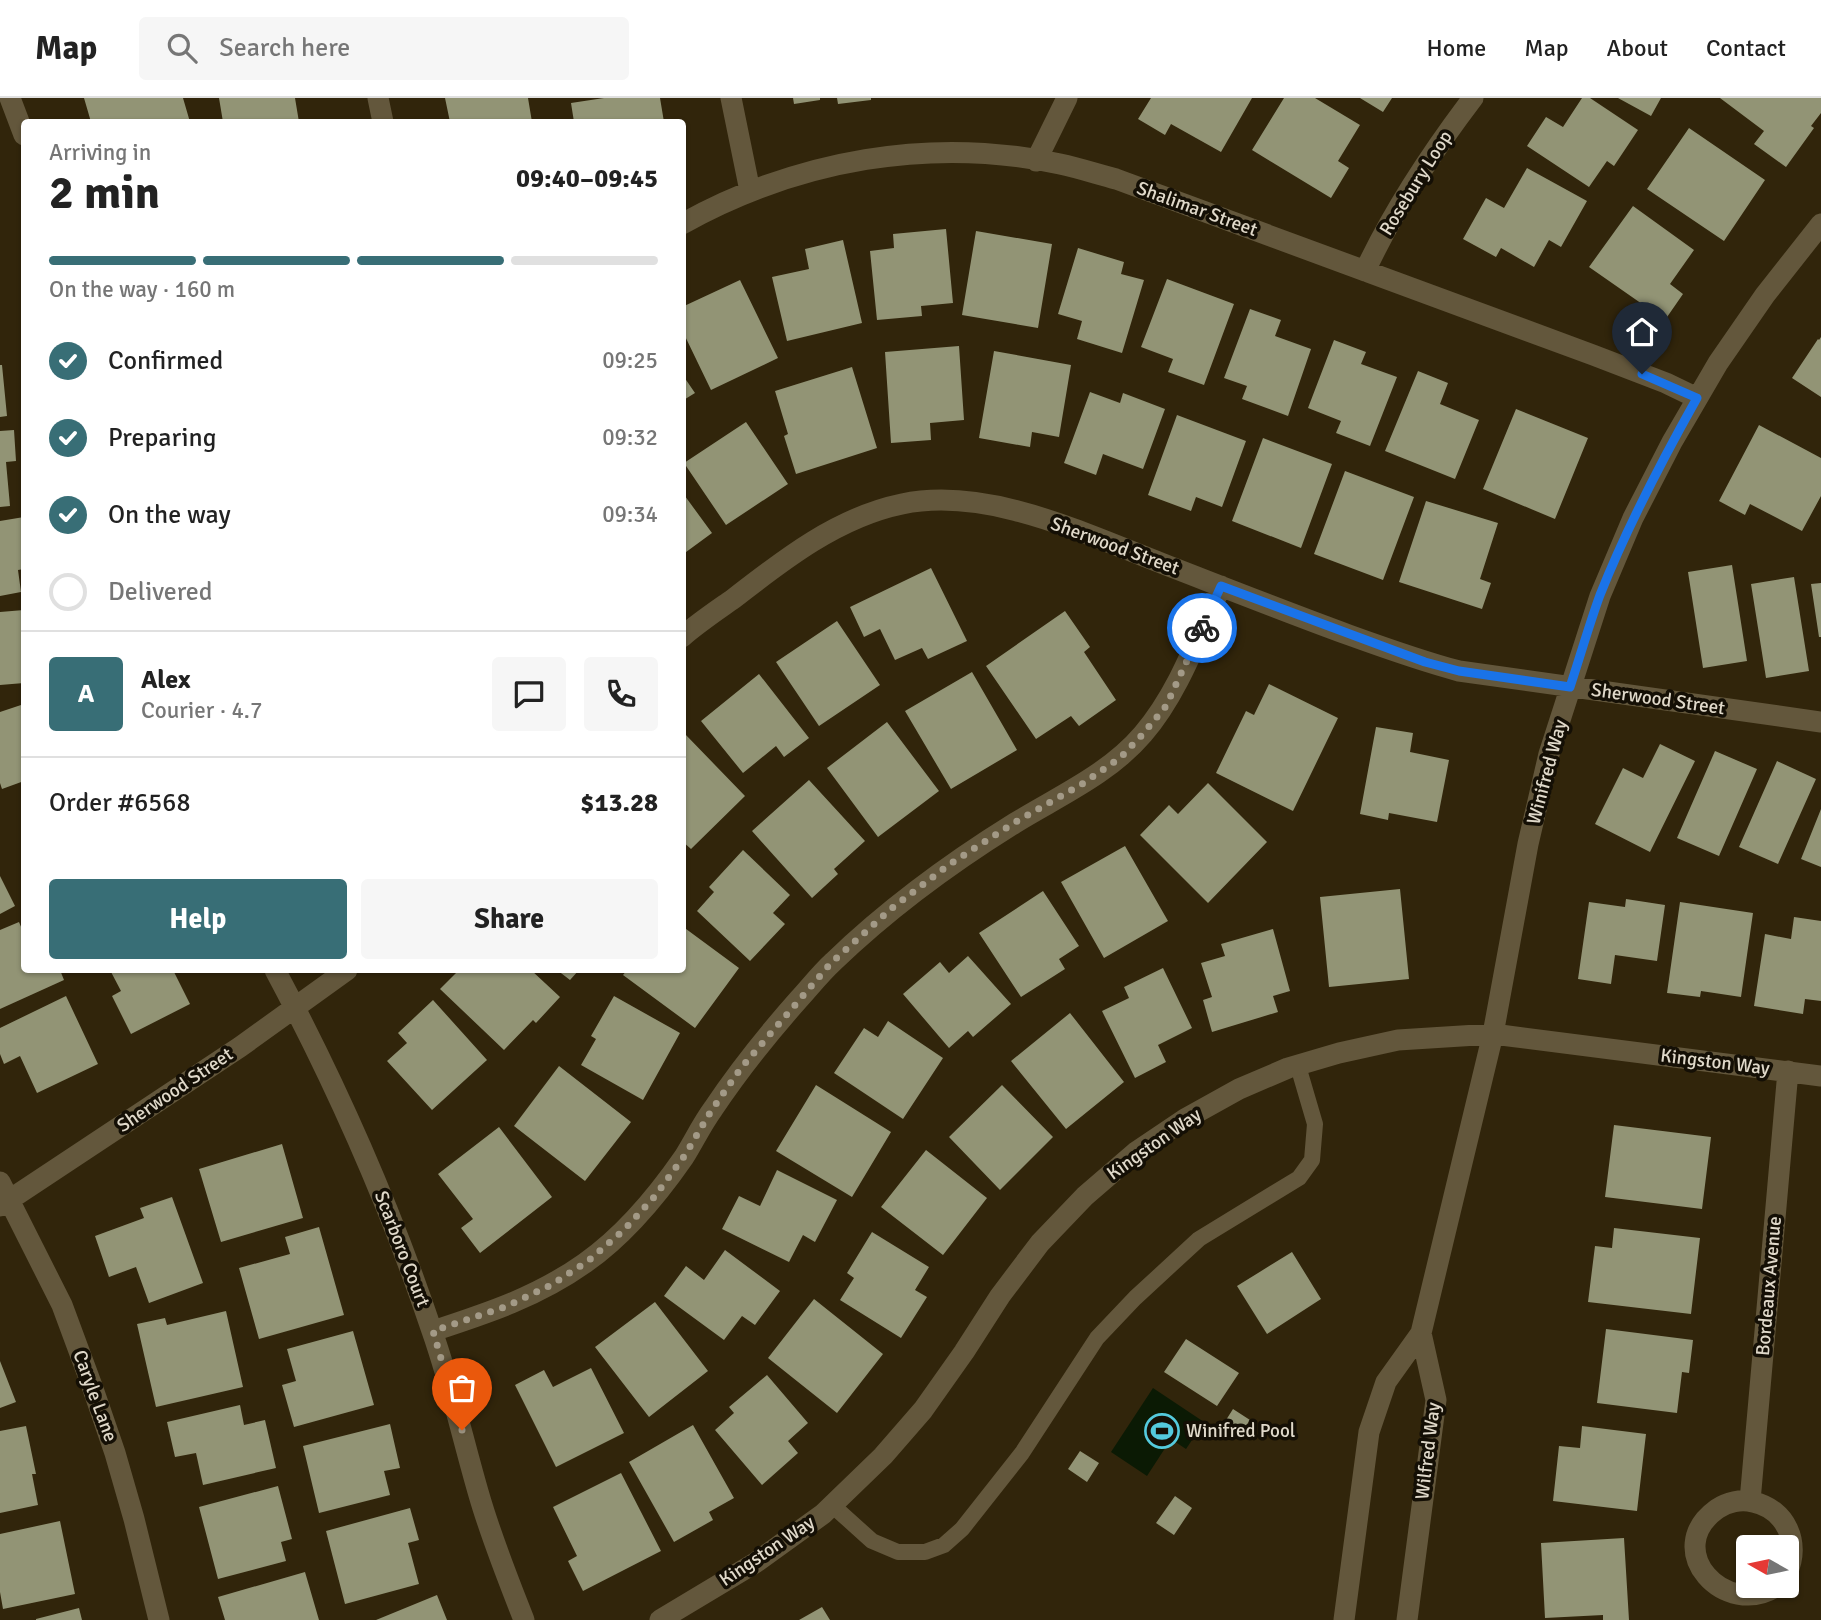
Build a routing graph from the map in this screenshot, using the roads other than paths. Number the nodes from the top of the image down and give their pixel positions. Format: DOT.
graph roads {
  1 [pos="10,98"];
  2 [pos="378,98"];
  3 [pos="732,98"];
  4 [pos="1067,98"];
  5 [pos="1474,98"];
  6 [pos="382,119"];
  7 [pos="21,127"];
  8 [pos="1036,160"];
  9 [pos="750,191"];
  10 [pos="686,221"];
  11 [pos="1821,225"];
  12 [pos="1365,271"];
  13 [pos="1697,398"];
  14 [pos="1221,586"];
  15 [pos="686,634"];
  16 [pos="1570,687"];
  17 [pos="1821,722"];
  18 [pos="277,973"];
  19 [pos="343,973"];
  20 [pos="295,1008"];
  21 [pos="1493,1034"];
  22 [pos="1298,1066"];
  23 [pos="1788,1071"];
  24 [pos="1821,1076"];
  25 [pos="3,1196"];
  26 [pos="433,1331"];
  27 [pos="1421,1333"];
  28 [pos="1750,1501"];
  29 [pos="832,1504"];
  30 [pos="1790,1535"];
  31 [pos="1755,1598"];
  32 [pos="159,1620"];
  33 [pos="524,1620"];
  34 [pos="660,1620"];
  35 [pos="1344,1620"];
  36 [pos="1407,1620"];
  1 -- 7 [label="street"];
  2 -- 6 [label="street"];
  3 -- 9 [label="street"];
  4 -- 8 [label="street"];
  5 -- 12 [label="street, Rosebury Loop"];
  8 -- 9 [label="street, Shalimar Street"];
  8 -- 12 [label="street, Shalimar Street"];
  9 -- 10 [label="street, Shalimar Street"];
  11 -- 13 [label="street, Winifred Way"];
  12 -- 13 [label="street, Shalimar Street"];
  13 -- 16 [label="street, Winifred Way"];
  14 -- 15 [label="street, Sherwood Street"];
  14 -- 16 [label="street, Sherwood Street"];
  14 -- 26 [label="street"];
  16 -- 17 [label="street, Sherwood Street"];
  16 -- 21 [label="street, Winifred Way"];
  18 -- 20 [label="street, Scarboro Court"];
  19 -- 20 [label="street, Sherwood Street"];
  20 -- 25 [label="street, Sherwood Street"];
  20 -- 26 [label="street, Scarboro Court"];
  21 -- 22 [label="street, Kingston Way"];
  21 -- 23 [label="street, Kingston Way"];
  21 -- 27 [label="street, Winifred Way"];
  22 -- 29 [label="street, Kingston Way"];
  22 -- 29 [label="lane"];
  23 -- 24 [label="street, Kingston Way"];
  23 -- 28 [label="street, Bordeaux Avenue"];
  25 -- 32 [label="street, Caryle Lane"];
  26 -- 33 [label="street, Scarboro Court"];
  27 -- 35 [label="street"];
  27 -- 36 [label="street, Wilfred Way"];
  28 -- 30 [label="street"];
  28 -- 31 [label="street"];
  29 -- 34 [label="street, Kingston Way"];
}
